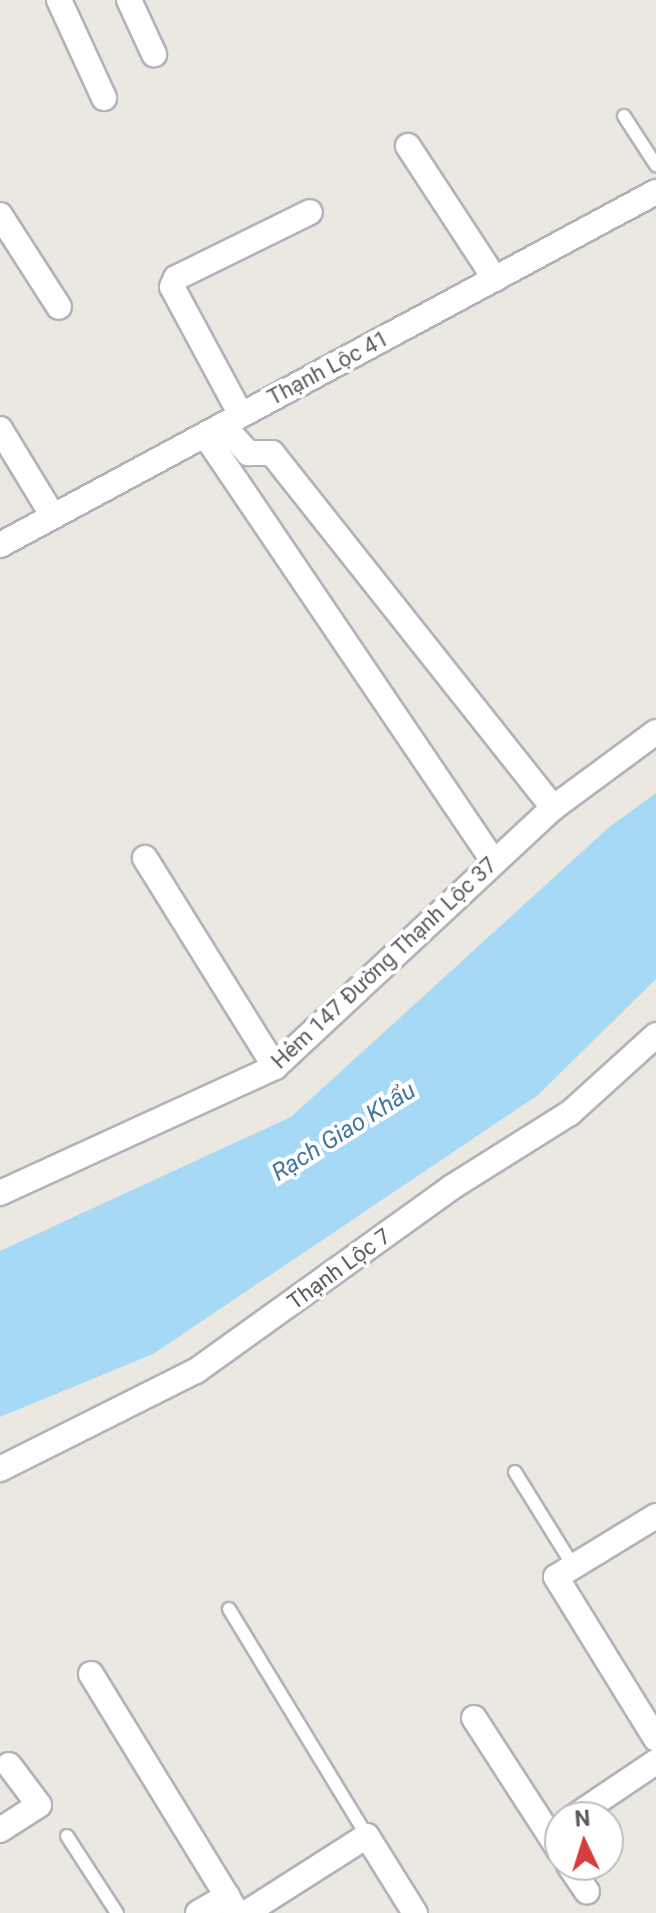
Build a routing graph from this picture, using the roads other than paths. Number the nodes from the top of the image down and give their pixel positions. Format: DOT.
graph roads {
  1 [pos="59,0"];
  2 [pos="129,0"];
  3 [pos="154,54"];
  4 [pos="104,98"];
  5 [pos="624,116"];
  6 [pos="408,146"];
  7 [pos="656,165"];
  8 [pos="656,192"];
  9 [pos="310,212"];
  10 [pos="0,215"];
  11 [pos="495,279"];
  12 [pos="59,307"];
  13 [pos="223,425"];
  14 [pos="0,429"];
  15 [pos="53,516"];
  16 [pos="0,545"];
  17 [pos="656,732"];
  18 [pos="553,808"];
  19 [pos="145,858"];
  20 [pos="494,862"];
  21 [pos="656,1035"];
  22 [pos="275,1067"];
  23 [pos="0,1193"];
  24 [pos="0,1469"];
  25 [pos="515,1472"];
  26 [pos="656,1516"];
  27 [pos="574,1567"];
  28 [pos="229,1609"];
  29 [pos="91,1674"];
  30 [pos="474,1718"];
  31 [pos="656,1739"];
  32 [pos="656,1762"];
  33 [pos="9,1765"];
  34 [pos="598,1801"];
  35 [pos="544,1820"];
  36 [pos="0,1830"];
  37 [pos="67,1836"];
  38 [pos="367,1836"];
  39 [pos="580,1881"];
  40 [pos="587,1892"];
  41 [pos="232,1904"];
  42 [pos="117,1913"];
  43 [pos="198,1913"];
  44 [pos="246,1913"];
  45 [pos="415,1913"];
  1 -- 4 [label="street"];
  2 -- 3 [label="street"];
  5 -- 7 [label="lane"];
  6 -- 11 [label="street"];
  8 -- 11 [label="street, Thạnh Lộc 41"];
  9 -- 13 [label="street"];
  10 -- 12 [label="street"];
  11 -- 13 [label="street, Thạnh Lộc 41"];
  13 -- 15 [label="street, Thạnh Lộc 41"];
  13 -- 18 [label="street"];
  13 -- 20 [label="street"];
  14 -- 15 [label="street"];
  15 -- 16 [label="street, Thạnh Lộc 41"];
  17 -- 18 [label="street, Hẻm 147 Đường Thạnh Lộc 37"];
  18 -- 20 [label="street, Hẻm 147 Đường Thạnh Lộc 37"];
  19 -- 22 [label="street"];
  20 -- 22 [label="street, Hẻm 147 Đường Thạnh Lộc 37"];
  21 -- 24 [label="street, Thạnh Lộc 7"];
  22 -- 23 [label="street, Hẻm 147 Đường Thạnh Lộc 37"];
  25 -- 27 [label="lane"];
  26 -- 27 [label="street"];
  27 -- 31 [label="street"];
  28 -- 38 [label="lane"];
  29 -- 41 [label="street"];
  30 -- 35 [label="street"];
  32 -- 34 [label="street"];
  33 -- 36 [label="street"];
  37 -- 42 [label="lane"];
  38 -- 44 [label="street"];
  38 -- 45 [label="street"];
  39 -- 40 [label="street"];
  41 -- 43 [label="street"];
}
